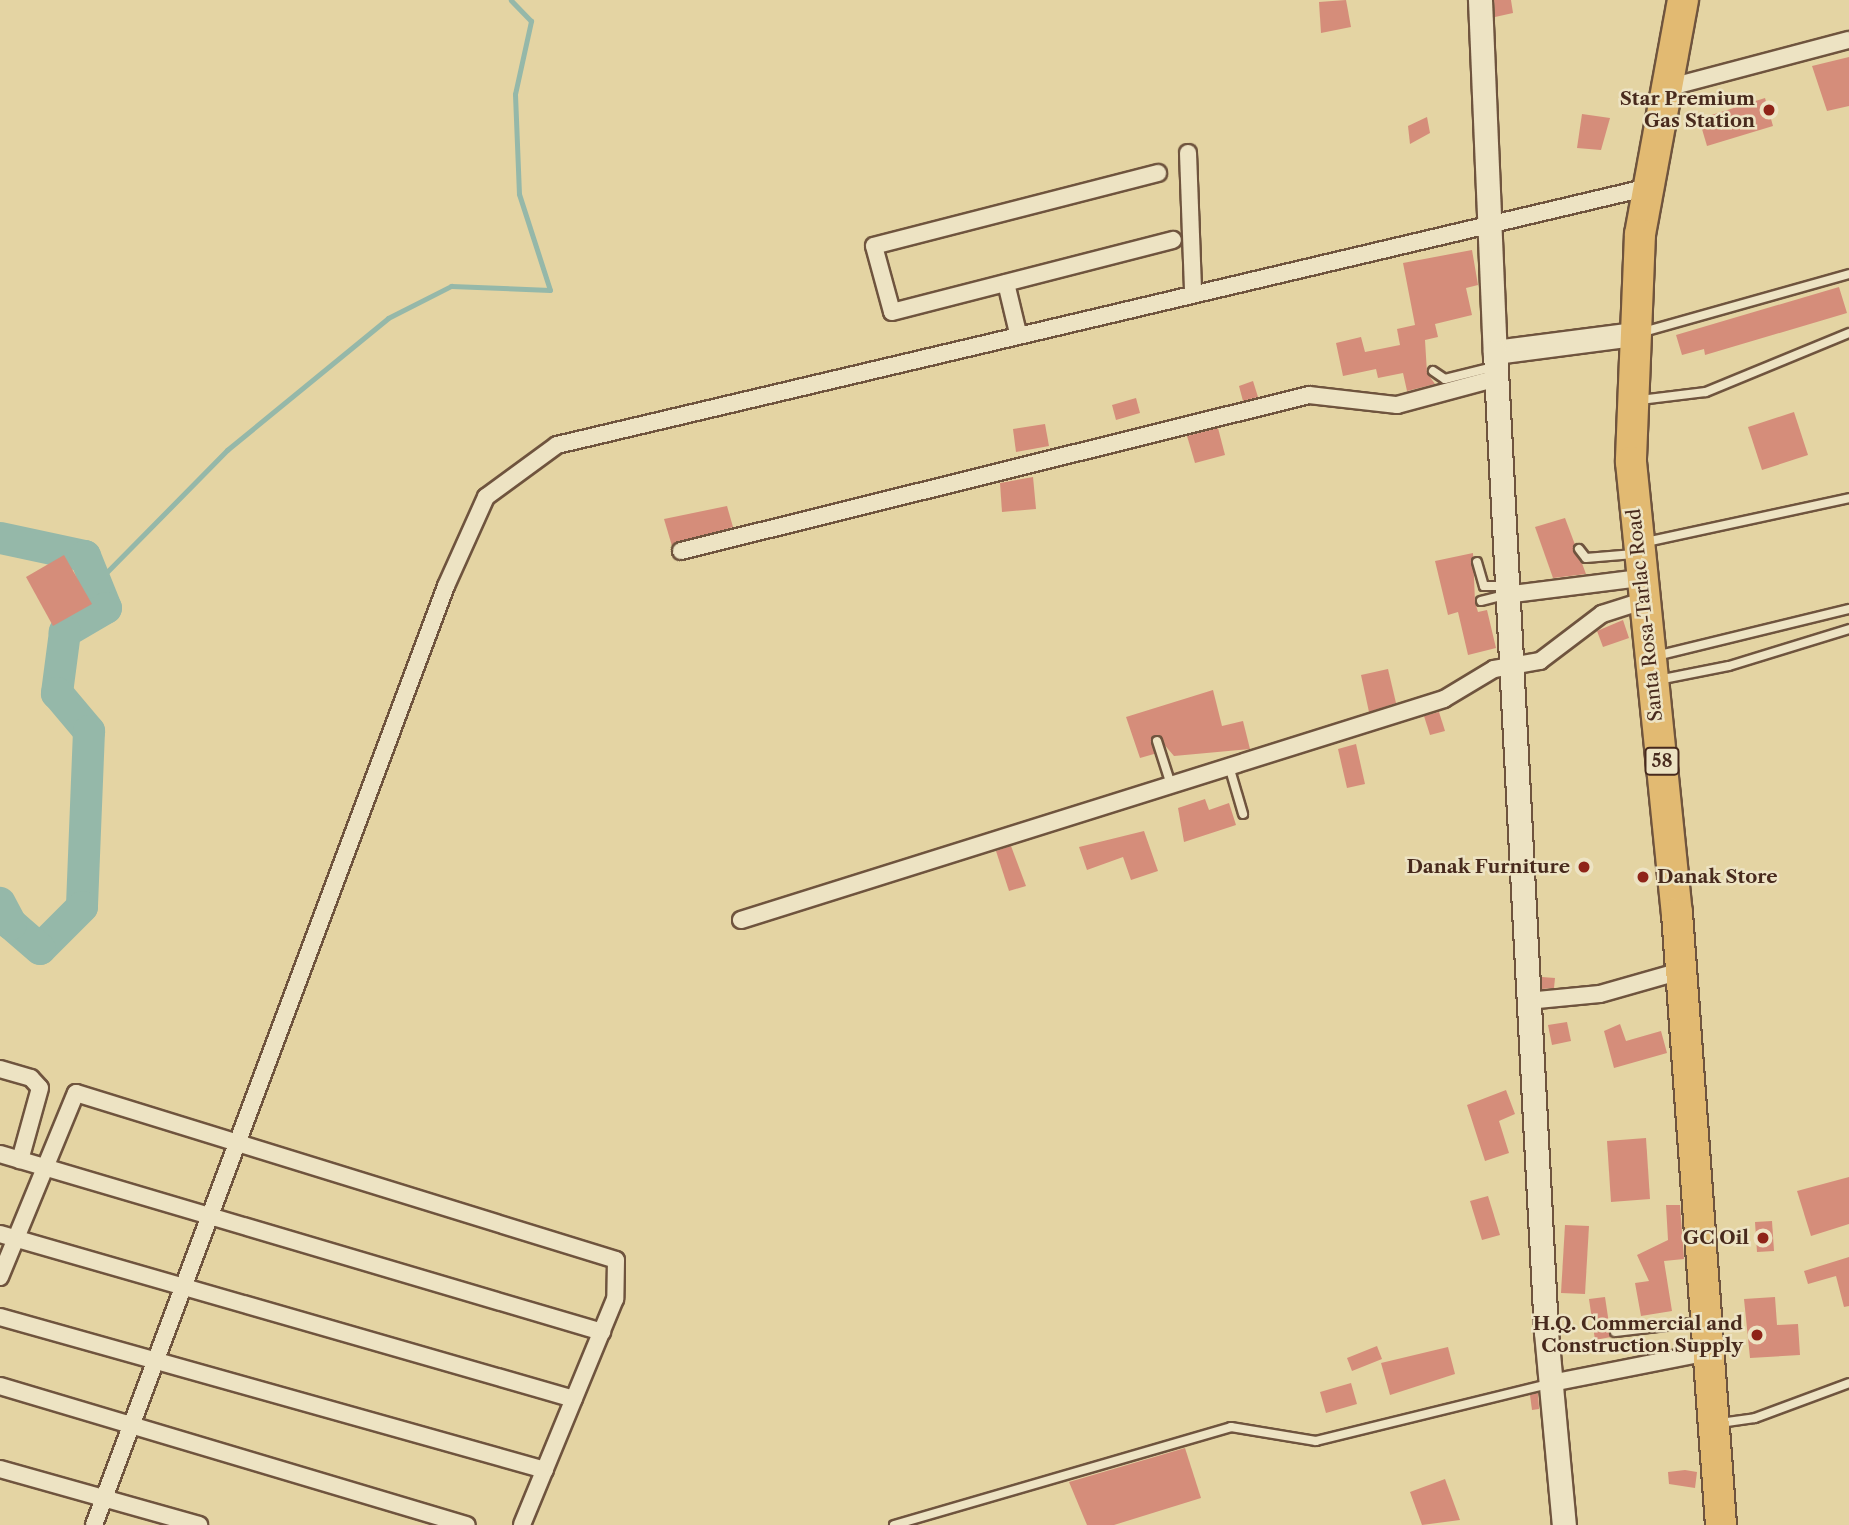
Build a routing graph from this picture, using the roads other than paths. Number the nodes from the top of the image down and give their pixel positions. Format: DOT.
graph roads {
  1 [pos="1480,0"];
  2 [pos="1683,0"];
  3 [pos="1849,40"];
  4 [pos="1662,89"];
  5 [pos="1188,153"];
  6 [pos="1158,173"];
  7 [pos="1645,188"];
  8 [pos="1489,220"];
  9 [pos="1173,240"];
  10 [pos="1849,274"];
  11 [pos="1006,283"];
  12 [pos="1193,291"];
  13 [pos="1018,333"];
  14 [pos="1849,333"];
  15 [pos="1633,334"];
  16 [pos="1496,365"];
  17 [pos="1433,371"];
  18 [pos="1630,401"];
  19 [pos="1849,498"];
  20 [pos="1579,549"];
  21 [pos="681,551"];
  22 [pos="1477,562"];
  23 [pos="1639,569"];
  24 [pos="1505,591"];
  25 [pos="1481,601"];
  26 [pos="1849,609"];
  27 [pos="1849,629"];
  28 [pos="1507,666"];
  29 [pos="1651,669"];
  30 [pos="1157,741"];
  31 [pos="1229,766"];
  32 [pos="1171,785"];
  33 [pos="1243,814"];
  34 [pos="741,920"];
  35 [pos="1681,971"];
  36 [pos="1527,1001"];
  37 [pos="0,1069"];
  38 [pos="238,1141"];
  39 [pos="0,1154"];
  40 [pos="20,1160"];
  41 [pos="47,1168"];
  42 [pos="210,1216"];
  43 [pos="0,1234"];
  44 [pos="17,1238"];
  45 [pos="0,1277"];
  46 [pos="183,1287"];
  47 [pos="0,1317"];
  48 [pos="1707,1321"];
  49 [pos="602,1332"];
  50 [pos="1615,1332"];
  51 [pos="1709,1352"];
  52 [pos="155,1360"];
  53 [pos="1551,1383"];
  54 [pos="1849,1383"];
  55 [pos="0,1386"];
  56 [pos="574,1399"];
  57 [pos="1714,1424"];
  58 [pos="131,1425"];
  59 [pos="0,1469"];
  60 [pos="545,1470"];
  61 [pos="104,1498"];
  62 [pos="94,1525"];
  63 [pos="199,1525"];
  64 [pos="467,1525"];
  65 [pos="522,1525"];
  66 [pos="894,1525"];
  67 [pos="1564,1525"];
  68 [pos="1721,1525"];
  1 -- 8 [label="street"];
  2 -- 4 [label="highway, Santa Rosa-Tarlac Road / 58"];
  3 -- 4 [label="street"];
  4 -- 7 [label="highway, Santa Rosa-Tarlac Road / 58"];
  5 -- 12 [label="street"];
  6 -- 11 [label="street"];
  7 -- 8 [label="street"];
  7 -- 15 [label="highway, Santa Rosa-Tarlac Road / 58"];
  8 -- 12 [label="street"];
  8 -- 16 [label="street"];
  9 -- 11 [label="street"];
  10 -- 15 [label="lane"];
  11 -- 13 [label="street"];
  12 -- 13 [label="street"];
  13 -- 38 [label="street"];
  14 -- 18 [label="lane"];
  15 -- 16 [label="street"];
  15 -- 18 [label="highway, Santa Rosa-Tarlac Road / 58"];
  16 -- 17 [label="lane"];
  16 -- 21 [label="street"];
  16 -- 24 [label="street"];
  18 -- 23 [label="highway, Santa Rosa-Tarlac Road / 58"];
  19 -- 23 [label="lane"];
  20 -- 23 [label="lane"];
  22 -- 24 [label="lane"];
  23 -- 24 [label="street"];
  23 -- 28 [label="street"];
  23 -- 29 [label="highway, Santa Rosa-Tarlac Road / 58"];
  24 -- 25 [label="lane"];
  24 -- 28 [label="street"];
  26 -- 29 [label="lane"];
  27 -- 29 [label="lane"];
  28 -- 31 [label="street"];
  28 -- 36 [label="street"];
  29 -- 35 [label="highway, Santa Rosa-Tarlac Road / 58"];
  30 -- 32 [label="lane"];
  31 -- 32 [label="street"];
  31 -- 33 [label="lane"];
  32 -- 34 [label="street"];
  35 -- 36 [label="street"];
  35 -- 48 [label="highway, Santa Rosa-Tarlac Road / 58"];
  36 -- 53 [label="street"];
  37 -- 40 [label="street"];
  38 -- 41 [label="street"];
  38 -- 42 [label="street"];
  38 -- 49 [label="street"];
  39 -- 40 [label="street"];
  40 -- 41 [label="street"];
  41 -- 42 [label="street"];
  41 -- 44 [label="street"];
  42 -- 46 [label="street"];
  42 -- 49 [label="street"];
  43 -- 44 [label="street"];
  44 -- 45 [label="street"];
  44 -- 46 [label="street"];
  46 -- 52 [label="street"];
  46 -- 56 [label="street"];
  47 -- 52 [label="street"];
  48 -- 50 [label="lane"];
  48 -- 51 [label="highway, Santa Rosa-Tarlac Road / 58"];
  49 -- 56 [label="street"];
  51 -- 53 [label="street"];
  51 -- 57 [label="highway, Santa Rosa-Tarlac Road / 58"];
  52 -- 58 [label="street"];
  52 -- 60 [label="street"];
  53 -- 66 [label="lane"];
  53 -- 67 [label="street"];
  54 -- 57 [label="lane"];
  55 -- 58 [label="street"];
  56 -- 60 [label="street"];
  57 -- 68 [label="highway, Santa Rosa-Tarlac Road / 58"];
  58 -- 61 [label="street"];
  58 -- 64 [label="street"];
  59 -- 61 [label="street"];
  60 -- 65 [label="street"];
  61 -- 62 [label="street"];
  61 -- 63 [label="street"];
}
